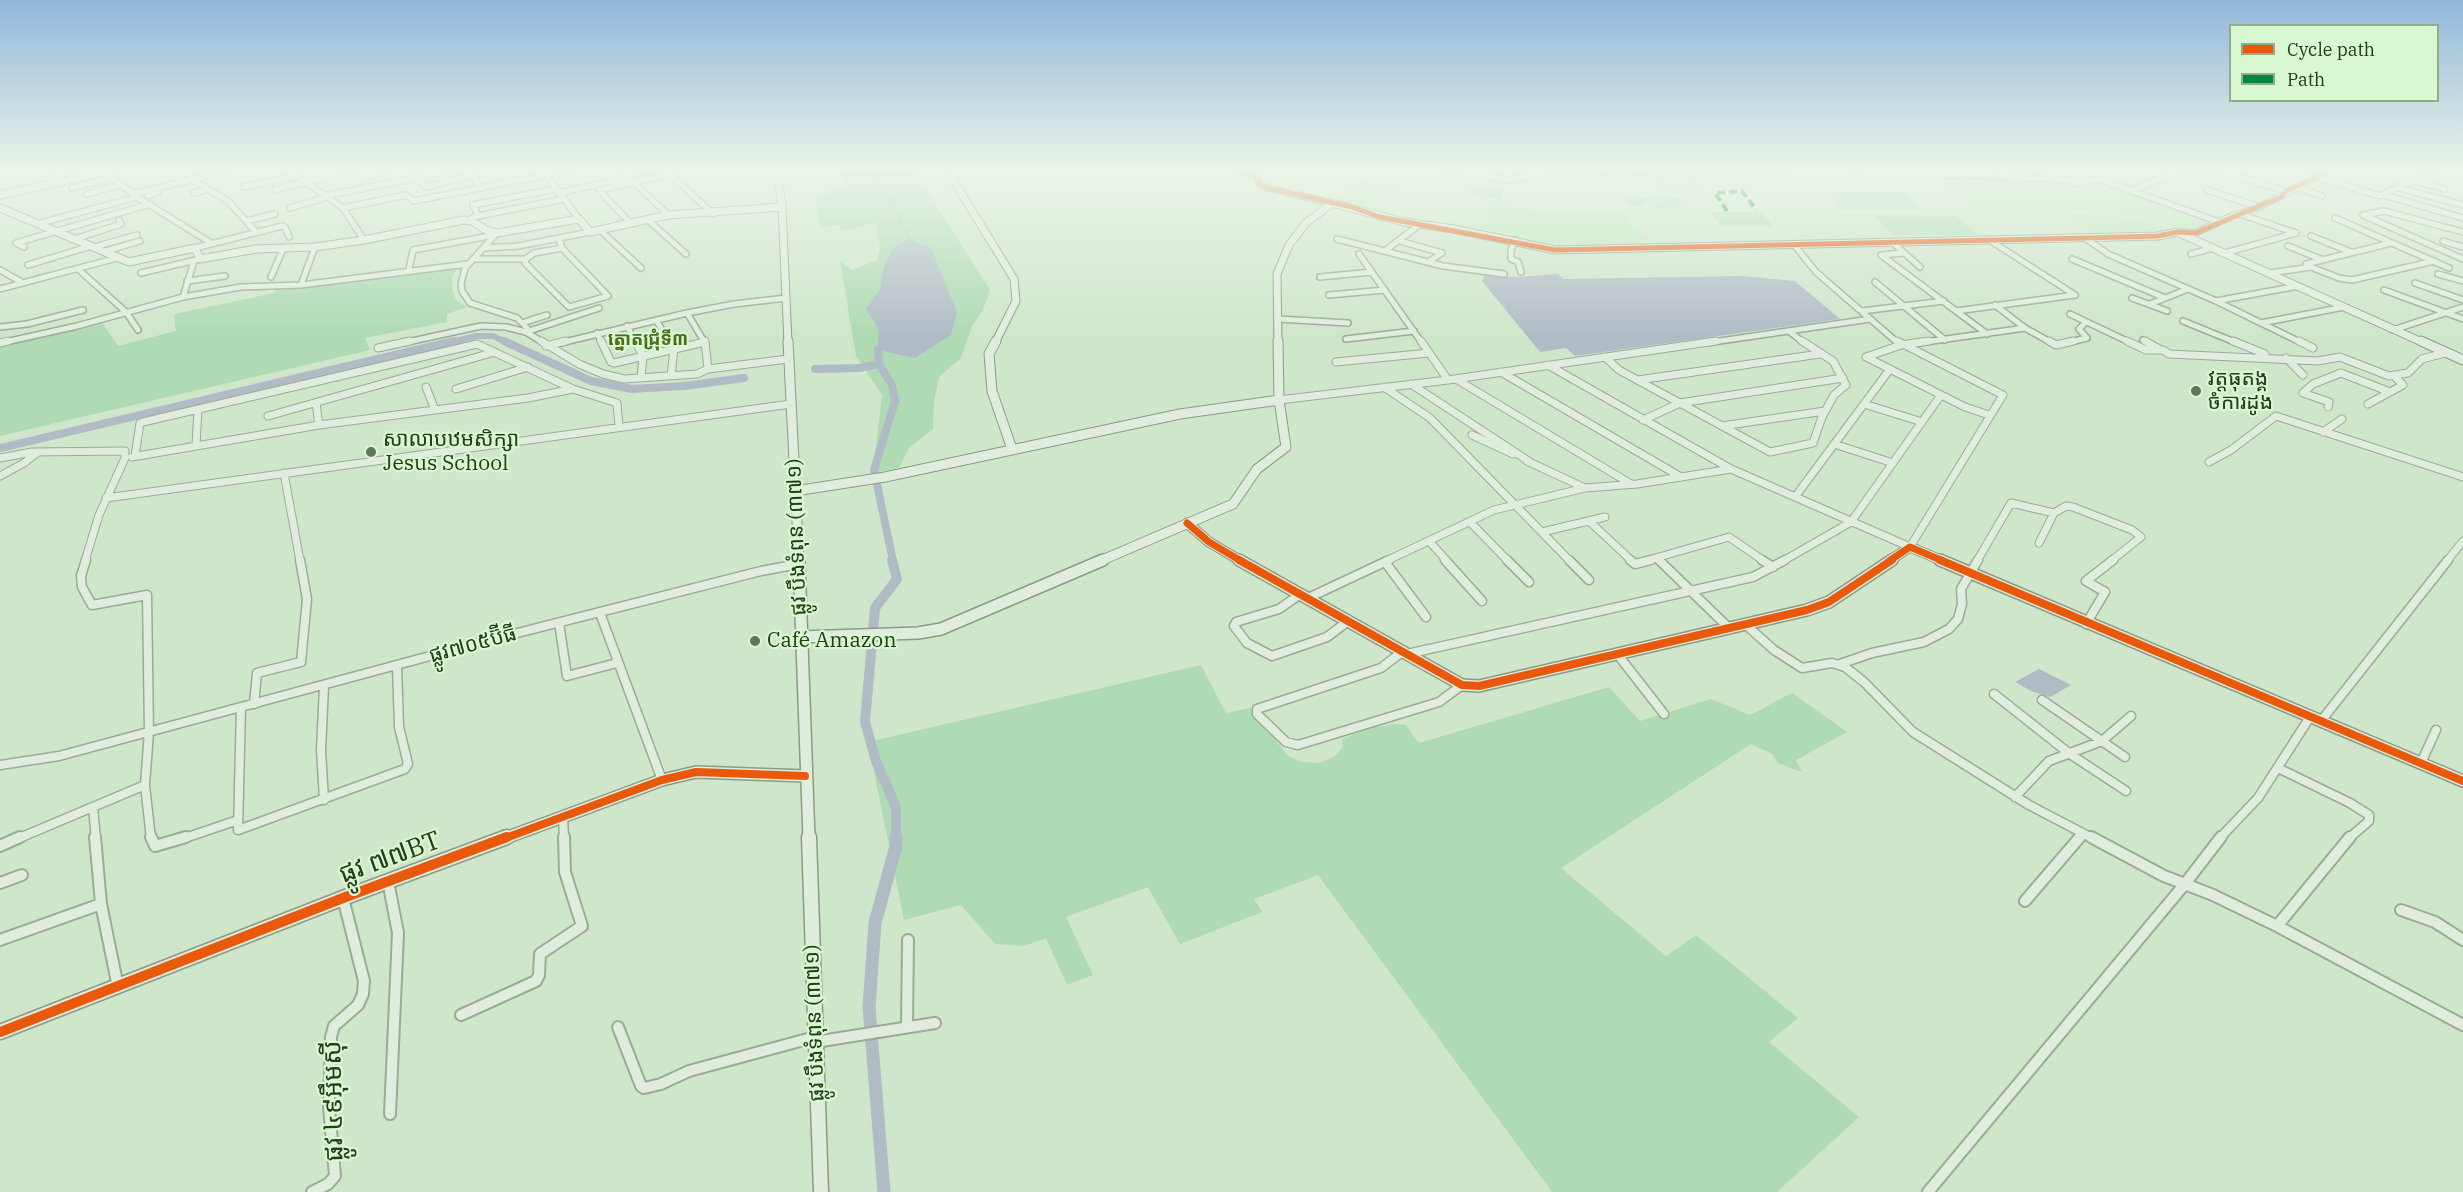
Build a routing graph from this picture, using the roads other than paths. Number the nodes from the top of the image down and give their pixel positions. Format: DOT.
graph roads {
  1 [pos="1419,225"];
  2 [pos="40,226"];
  3 [pos="75,226"];
  4 [pos="116,226"];
  5 [pos="184,226"];
  6 [pos="251,226"];
  7 [pos="356,226"];
  8 [pos="439,226"];
  9 [pos="479,226"];
  10 [pos="542,226"];
  11 [pos="585,226"];
  12 [pos="623,226"];
  13 [pos="654,226"];
  14 [pos="783,226"];
  15 [pos="981,226"];
  16 [pos="1304,226"];
  17 [pos="1423,226"];
  18 [pos="2210,226"];
  19 [pos="2275,226"];
  20 [pos="2352,226"];
  21 [pos="2387,226"];
  22 [pos="2439,226"];
  23 [pos="600,230"];
  24 [pos="53,232"];
  25 [pos="256,232"];
  26 [pos="590,232"];
  27 [pos="2177,232"];
  28 [pos="2463,232"];
  29 [pos="496,234"];
  30 [pos="2311,236"];
  31 [pos="289,237"];
  32 [pos="2085,238"];
  33 [pos="559,239"];
  34 [pos="1337,239"];
  35 [pos="72,240"];
  36 [pos="364,240"];
  37 [pos="1515,240"];
  38 [pos="1400,241"];
  39 [pos="1991,241"];
  40 [pos="2443,242"];
  41 [pos="211,243"];
  42 [pos="1893,243"];
  43 [pos="2391,243"];
  44 [pos="92,246"];
  45 [pos="1795,246"];
  46 [pos="2288,246"];
  47 [pos="24,247"];
  48 [pos="315,247"];
  49 [pos="2463,247"];
  50 [pos="195,248"];
  51 [pos="484,248"];
  52 [pos="562,248"];
  53 [pos="2213,248"];
  54 [pos="283,249"];
  55 [pos="1386,250"];
  56 [pos="106,251"];
  57 [pos="1904,253"];
  58 [pos="2225,253"];
  59 [pos="2352,253"];
  60 [pos="686,254"];
  61 [pos="1359,254"];
  62 [pos="2191,254"];
  63 [pos="117,258"];
  64 [pos="2072,258"];
  65 [pos="526,259"];
  66 [pos="2463,259"];
  67 [pos="197,260"];
  68 [pos="2323,260"];
  69 [pos="2434,261"];
  70 [pos="471,262"];
  71 [pos="1428,262"];
  72 [pos="28,265"];
  73 [pos="1920,267"];
  74 [pos="2311,267"];
  75 [pos="641,268"];
  76 [pos="2449,268"];
  77 [pos="78,269"];
  78 [pos="409,269"];
  79 [pos="0,270"];
  80 [pos="1372,272"];
  81 [pos="1521,272"];
  82 [pos="141,273"];
  83 [pos="2270,273"];
  84 [pos="1504,274"];
  85 [pos="2438,274"];
  86 [pos="225,276"];
  87 [pos="271,277"];
  88 [pos="1320,277"];
  89 [pos="188,280"];
  90 [pos="2462,281"];
  91 [pos="302,282"];
  92 [pos="1875,282"];
  93 [pos="23,283"];
  94 [pos="2415,283"];
  95 [pos="2298,286"];
  96 [pos="0,289"];
  97 [pos="2188,289"];
  98 [pos="1385,290"];
  99 [pos="2384,290"];
  100 [pos="1329,296"];
  101 [pos="183,297"];
  102 [pos="786,298"];
  103 [pos="2132,298"];
  104 [pos="2165,298"];
  105 [pos="2463,300"];
  106 [pos="1944,301"];
  107 [pos="2216,301"];
  108 [pos="2150,304"];
  109 [pos="1995,305"];
  110 [pos="1905,307"];
  111 [pos="2344,307"];
  112 [pos="2463,307"];
  113 [pos="599,308"];
  114 [pos="83,310"];
  115 [pos="1862,311"];
  116 [pos="1956,311"];
  117 [pos="2167,311"];
  118 [pos="126,312"];
  119 [pos="687,313"];
  120 [pos="2070,314"];
  121 [pos="2449,314"];
  122 [pos="547,315"];
  123 [pos="1278,319"];
  124 [pos="1870,319"];
  125 [pos="2463,319"];
  126 [pos="656,320"];
  127 [pos="2183,321"];
  128 [pos="522,322"];
  129 [pos="1348,323"];
  130 [pos="2085,323"];
  131 [pos="2261,323"];
  132 [pos="627,326"];
  133 [pos="0,327"];
  134 [pos="2025,328"];
  135 [pos="138,330"];
  136 [pos="2393,330"];
  137 [pos="1414,331"];
  138 [pos="1789,331"];
  139 [pos="528,332"];
  140 [pos="597,333"];
  141 [pos="1987,334"];
  142 [pos="1346,339"];
  143 [pos="1945,340"];
  144 [pos="2144,340"];
  145 [pos="705,342"];
  146 [pos="0,343"];
  147 [pos="1901,345"];
  148 [pos="546,346"];
  149 [pos="378,348"];
  150 [pos="2313,348"];
  151 [pos="674,349"];
  152 [pos="2163,350"];
  153 [pos="495,352"];
  154 [pos="1429,353"];
  155 [pos="2445,353"];
  156 [pos="1820,354"];
  157 [pos="643,356"];
  158 [pos="1605,357"];
  159 [pos="2271,357"];
  160 [pos="2286,358"];
  161 [pos="788,359"];
  162 [pos="2463,360"];
  163 [pos="1336,362"];
  164 [pos="1548,365"];
  165 [pos="528,368"];
  166 [pos="708,369"];
  167 [pos="1890,369"];
  168 [pos="1501,372"];
  169 [pos="2303,375"];
  170 [pos="671,376"];
  171 [pos="2394,376"];
  172 [pos="641,378"];
  173 [pos="1843,378"];
  174 [pos="1456,379"];
  175 [pos="1448,380"];
  176 [pos="1638,380"];
  177 [pos="1410,384"];
  178 [pos="426,387"];
  179 [pos="1384,387"];
  180 [pos="456,389"];
  181 [pos="573,389"];
  182 [pos="2390,392"];
  183 [pos="1941,395"];
  184 [pos="1279,400"];
  185 [pos="316,403"];
  186 [pos="1680,403"];
  187 [pos="791,404"];
  188 [pos="1864,404"];
  189 [pos="2368,404"];
  190 [pos="2328,407"];
  191 [pos="198,409"];
  192 [pos="435,410"];
  193 [pos="1825,411"];
  194 [pos="1989,415"];
  195 [pos="268,416"];
  196 [pos="2342,419"];
  197 [pos="1643,420"];
  198 [pos="1922,422"];
  199 [pos="319,425"];
  200 [pos="1722,426"];
  201 [pos="619,427"];
  202 [pos="2323,432"];
  203 [pos="1472,435"];
  204 [pos="1834,444"];
  205 [pos="196,445"];
  206 [pos="1012,449"];
  207 [pos="38,452"];
  208 [pos="135,456"];
  209 [pos="0,458"];
  210 [pos="125,458"];
  211 [pos="1530,462"];
  212 [pos="2209,462"];
  213 [pos="1893,463"];
  214 [pos="1731,469"];
  215 [pos="284,473"];
  216 [pos="0,476"];
  217 [pos="1681,477"];
  218 [pos="2463,477"];
  219 [pos="1631,484"];
  220 [pos="1585,488"];
  221 [pos="795,491"];
  222 [pos="1795,497"];
  223 [pos="106,498"];
  224 [pos="1515,505"];
  225 [pos="2054,513"];
  226 [pos="1605,517"];
  227 [pos="1589,521"];
  228 [pos="1470,522"];
  229 [pos="1851,522"];
  230 [pos="1187,523"];
  231 [pos="1542,532"];
  232 [pos="1429,541"];
  233 [pos="2463,541"];
  234 [pos="2039,543"];
  235 [pos="1910,547"];
  236 [pos="1657,558"];
  237 [pos="1385,562"];
  238 [pos="799,564"];
  239 [pos="1773,567"];
  240 [pos="1972,574"];
  241 [pos="1589,580"];
  242 [pos="1529,582"];
  243 [pos="1690,591"];
  244 [pos="1302,597"];
  245 [pos="1482,601"];
  246 [pos="600,613"];
  247 [pos="1426,617"];
  248 [pos="1347,622"];
  249 [pos="559,623"];
  250 [pos="2086,624"];
  251 [pos="1746,625"];
  252 [pos="1730,629"];
  253 [pos="801,637"];
  254 [pos="1404,653"];
  255 [pos="1618,655"];
  256 [pos="617,663"];
  257 [pos="1840,664"];
  258 [pos="397,666"];
  259 [pos="1462,685"];
  260 [pos="324,686"];
  261 [pos="1994,694"];
  262 [pos="2042,700"];
  263 [pos="254,704"];
  264 [pos="241,707"];
  265 [pos="1664,714"];
  266 [pos="2131,716"];
  267 [pos="2316,719"];
  268 [pos="2436,730"];
  269 [pos="149,732"];
  270 [pos="2102,741"];
  271 [pos="2070,754"];
  272 [pos="2125,757"];
  273 [pos="2421,763"];
  274 [pos="0,765"];
  275 [pos="2278,768"];
  276 [pos="805,776"];
  277 [pos="662,780"];
  278 [pos="2463,781"];
  279 [pos="145,785"];
  280 [pos="2126,791"];
  281 [pos="2015,797"];
  282 [pos="324,800"];
  283 [pos="93,808"];
  284 [pos="563,817"];
  285 [pos="238,820"];
  286 [pos="2083,834"];
  287 [pos="0,846"];
  288 [pos="22,875"];
  289 [pos="388,881"];
  290 [pos="0,883"];
  291 [pos="2184,885"];
  292 [pos="343,898"];
  293 [pos="2025,901"];
  294 [pos="101,904"];
  295 [pos="2401,910"];
  296 [pos="2277,926"];
  297 [pos="0,940"];
  298 [pos="908,940"];
  299 [pos="2463,940"];
  300 [pos="118,987"];
  301 [pos="461,1015"];
  302 [pos="2462,1020"];
  303 [pos="934,1023"];
  304 [pos="618,1028"];
  305 [pos="907,1028"];
  306 [pos="0,1032"];
  307 [pos="815,1039"];
  308 [pos="390,1114"];
  309 [pos="312,1192"];
  310 [pos="822,1192"];
  311 [pos="1928,1192"];
  1 -- 38 [label="street"];
  2 -- 24 [label="street"];
  3 -- 24 [label="street"];
  4 -- 35 [label="street"];
  5 -- 41 [label="street"];
  6 -- 25 [label="street"];
  7 -- 36 [label="street"];
  8 -- 36 [label="street"];
  9 -- 29 [label="street"];
  10 -- 29 [label="street"];
  11 -- 26 [label="street"];
  12 -- 23 [label="street"];
  13 -- 60 [label="street"];
  14 -- 102 [label="street, ផ្លូវ បឹងទំពុន (៣៧១)"];
  15 -- 206 [label="street"];
  16 -- 123 [label="street"];
  17 -- 37 [label="street"];
  18 -- 27 [label="street"];
  19 -- 58 [label="street"];
  20 -- 43 [label="street"];
  21 -- 66 [label="street"];
  22 -- 28 [label="street"];
  23 -- 26 [label="street"];
  23 -- 75 [label="street"];
  24 -- 35 [label="street"];
  24 -- 47 [label="street"];
  25 -- 31 [label="street"];
  25 -- 41 [label="street"];
  26 -- 33 [label="street"];
  27 -- 32 [label="street"];
  27 -- 53 [label="street"];
  29 -- 51 [label="street"];
  29 -- 78 [label="street"];
  30 -- 59 [label="street"];
  32 -- 39 [label="street"];
  32 -- 97 [label="street"];
  33 -- 51 [label="street"];
  33 -- 52 [label="street"];
  34 -- 55 [label="street"];
  35 -- 44 [label="street"];
  36 -- 48 [label="street"];
  37 -- 45 [label="street"];
  37 -- 81 [label="street"];
  38 -- 55 [label="street"];
  38 -- 71 [label="street"];
  39 -- 42 [label="street"];
  39 -- 109 [label="street"];
  40 -- 49 [label="street"];
  41 -- 50 [label="street"];
  42 -- 45 [label="street"];
  42 -- 57 [label="street"];
  43 -- 59 [label="street"];
  43 -- 69 [label="street"];
  44 -- 56 [label="street"];
  44 -- 56 [label="street"];
  44 -- 72 [label="street"];
  45 -- 115 [label="street"];
  46 -- 68 [label="street"];
  48 -- 54 [label="street"];
  48 -- 91 [label="street"];
  50 -- 63 [label="street"];
  50 -- 67 [label="street"];
  51 -- 70 [label="street"];
  52 -- 65 [label="street"];
  52 -- 65 [label="street"];
  53 -- 58 [label="street"];
  53 -- 62 [label="street"];
  54 -- 67 [label="street"];
  54 -- 87 [label="street"];
  55 -- 71 [label="street"];
  56 -- 63 [label="street"];
  57 -- 73 [label="street"];
  57 -- 106 [label="street"];
  58 -- 83 [label="street"];
  59 -- 68 [label="street"];
  61 -- 80 [label="street"];
  63 -- 77 [label="street"];
  64 -- 104 [label="street"];
  65 -- 70 [label="street"];
  67 -- 82 [label="street"];
  67 -- 89 [label="street"];
  68 -- 74 [label="street"];
  69 -- 74 [label="street"];
  69 -- 76 [label="street"];
  70 -- 101 [label="street"];
  70 -- 128 [label="street"];
  71 -- 84 [label="street"];
  74 -- 83 [label="street"];
  77 -- 93 [label="street"];
  77 -- 118 [label="street"];
  79 -- 93 [label="street"];
  80 -- 88 [label="street"];
  80 -- 98 [label="street"];
  83 -- 95 [label="street"];
  85 -- 90 [label="street"];
  86 -- 89 [label="street"];
  89 -- 101 [label="street"];
  92 -- 110 [label="street"];
  93 -- 96 [label="street"];
  94 -- 105 [label="street"];
  95 -- 107 [label="street"];
  95 -- 111 [label="street"];
  97 -- 104 [label="street"];
  97 -- 107 [label="street"];
  98 -- 100 [label="street"];
  98 -- 137 [label="street"];
  99 -- 121 [label="street"];
  101 -- 118 [label="street"];
  102 -- 119 [label="street"];
  102 -- 161 [label="street, ផ្លូវ បឹងទំពុន (៣៧១)"];
  103 -- 108 [label="street"];
  104 -- 108 [label="street"];
  106 -- 110 [label="street"];
  106 -- 116 [label="street"];
  107 -- 131 [label="street"];
  108 -- 117 [label="street"];
  109 -- 116 [label="street"];
  109 -- 134 [label="street"];
  110 -- 115 [label="street"];
  110 -- 143 [label="street"];
  111 -- 131 [label="street"];
  111 -- 136 [label="street"];
  112 -- 121 [label="street"];
  113 -- 139 [label="street"];
  114 -- 133 [label="street"];
  115 -- 124 [label="street"];
  116 -- 141 [label="street"];
  118 -- 135 [label="street"];
  118 -- 146 [label="street"];
  119 -- 126 [label="street"];
  119 -- 145 [label="street"];
  120 -- 130 [label="street"];
  121 -- 125 [label="street"];
  121 -- 136 [label="street"];
  122 -- 128 [label="street"];
  123 -- 129 [label="street"];
  123 -- 184 [label="street"];
  124 -- 138 [label="street"];
  124 -- 147 [label="street"];
  126 -- 132 [label="street"];
  126 -- 151 [label="street"];
  127 -- 159 [label="street"];
  128 -- 139 [label="street"];
  130 -- 134 [label="street"];
  130 -- 152 [label="street"];
  131 -- 150 [label="street"];
  132 -- 140 [label="street"];
  132 -- 157 [label="street"];
  134 -- 141 [label="street"];
  136 -- 155 [label="street"];
  137 -- 142 [label="street"];
  137 -- 154 [label="street"];
  138 -- 156 [label="street"];
  138 -- 158 [label="street"];
  139 -- 148 [label="street"];
  139 -- 149 [label="street"];
  140 -- 148 [label="street"];
  140 -- 157 [label="street"];
  141 -- 143 [label="street"];
  143 -- 147 [label="street"];
  144 -- 152 [label="street"];
  145 -- 151 [label="street"];
  145 -- 166 [label="street"];
  147 -- 167 [label="street"];
  147 -- 194 [label="street"];
  148 -- 172 [label="street"];
  151 -- 157 [label="street"];
  151 -- 170 [label="street"];
  152 -- 159 [label="street"];
  153 -- 165 [label="street"];
  153 -- 185 [label="street"];
  153 -- 191 [label="street"];
  154 -- 163 [label="street"];
  154 -- 175 [label="street"];
  155 -- 162 [label="street"];
  155 -- 171 [label="street"];
  156 -- 173 [label="street"];
  156 -- 176 [label="street"];
  157 -- 172 [label="street"];
  158 -- 164 [label="street"];
  158 -- 176 [label="street"];
  159 -- 160 [label="street"];
  160 -- 169 [label="street"];
  160 -- 171 [label="street"];
  161 -- 166 [label="street"];
  161 -- 187 [label="street, ផ្លូវ បឹងទំពុន (៣៧១)"];
  164 -- 168 [label="street"];
  164 -- 197 [label="street"];
  165 -- 180 [label="street"];
  165 -- 181 [label="street"];
  166 -- 170 [label="street"];
  167 -- 183 [label="street"];
  167 -- 188 [label="street"];
  168 -- 174 [label="street"];
  168 -- 217 [label="street"];
  170 -- 172 [label="street"];
  171 -- 182 [label="street"];
  173 -- 186 [label="street"];
  173 -- 193 [label="street"];
  174 -- 175 [label="street"];
  174 -- 219 [label="street"];
  175 -- 177 [label="street"];
  176 -- 186 [label="street"];
  177 -- 179 [label="street"];
  177 -- 211 [label="street"];
  178 -- 192 [label="street"];
  179 -- 184 [label="street"];
  179 -- 224 [label="street"];
  181 -- 192 [label="street"];
  181 -- 201 [label="street"];
  182 -- 189 [label="street"];
  182 -- 190 [label="street"];
  183 -- 194 [label="street"];
  183 -- 198 [label="street"];
  184 -- 206 [label="street"];
  184 -- 230 [label="street"];
  185 -- 195 [label="street"];
  185 -- 199 [label="street"];
  186 -- 197 [label="street"];
  186 -- 200 [label="street"];
  187 -- 201 [label="street"];
  187 -- 221 [label="street, ផ្លូវ បឹងទំពុន (៣៧១)"];
  188 -- 198 [label="street"];
  188 -- 204 [label="street"];
  191 -- 205 [label="street"];
  191 -- 208 [label="street"];
  192 -- 199 [label="street"];
  193 -- 200 [label="street"];
  193 -- 200 [label="street"];
  194 -- 235 [label="street"];
  196 -- 202 [label="street"];
  197 -- 214 [label="street"];
  198 -- 213 [label="street"];
  199 -- 205 [label="street"];
  201 -- 215 [label="street"];
  202 -- 212 [label="street"];
  202 -- 218 [label="street"];
  203 -- 211 [label="street"];
  204 -- 213 [label="street"];
  204 -- 222 [label="street"];
  205 -- 208 [label="street"];
  206 -- 221 [label="street"];
  207 -- 209 [label="street"];
  207 -- 210 [label="street"];
  207 -- 216 [label="street"];
  208 -- 210 [label="street"];
  210 -- 223 [label="street"];
  211 -- 220 [label="street"];
  213 -- 229 [label="street"];
  214 -- 217 [label="street"];
  214 -- 222 [label="street"];
  215 -- 223 [label="street"];
  215 -- 263 [label="street"];
  217 -- 219 [label="street"];
  219 -- 220 [label="street"];
  220 -- 224 [label="street"];
  221 -- 238 [label="street, ផ្លូវ បឹងទំពុន (៣៧១)"];
  222 -- 229 [label="street"];
  223 -- 269 [label="street"];
  224 -- 228 [label="street"];
  224 -- 231 [label="street"];
  225 -- 234 [label="street"];
  225 -- 240 [label="street"];
  225 -- 250 [label="street"];
  226 -- 227 [label="street"];
  227 -- 231 [label="street"];
  227 -- 236 [label="street"];
  228 -- 232 [label="street"];
  228 -- 242 [label="street"];
  229 -- 235 [label="street"];
  229 -- 239 [label="street"];
  230 -- 244 [label="street"];
  230 -- 253 [label="street"];
  231 -- 241 [label="street"];
  232 -- 237 [label="street"];
  232 -- 245 [label="street"];
  233 -- 267 [label="street"];
  235 -- 240 [label="street"];
  235 -- 251 [label="street"];
  236 -- 239 [label="street"];
  236 -- 243 [label="street"];
  237 -- 244 [label="street"];
  237 -- 247 [label="street"];
  238 -- 246 [label="street, ផ្លូវ៧០៥ប៊ីធី"];
  238 -- 253 [label="street, ផ្លូវ បឹងទំពុន (៣៧១)"];
  239 -- 243 [label="street"];
  240 -- 250 [label="street"];
  240 -- 257 [label="street"];
  243 -- 252 [label="street"];
  243 -- 254 [label="street"];
  244 -- 248 [label="street"];
  244 -- 248 [label="street"];
  246 -- 249 [label="street, ផ្លូវ៧០៥ប៊ីធី"];
  246 -- 256 [label="street"];
  248 -- 254 [label="street"];
  249 -- 256 [label="street"];
  249 -- 258 [label="street, ផ្លូវ៧០៥ប៊ីធី"];
  250 -- 267 [label="street"];
  251 -- 252 [label="street"];
  251 -- 257 [label="street"];
  252 -- 255 [label="street"];
  253 -- 276 [label="street, ផ្លូវ បឹងទំពុន (៣៧១)"];
  254 -- 259 [label="street"];
  254 -- 259 [label="street"];
  255 -- 259 [label="street"];
  255 -- 265 [label="street"];
  256 -- 277 [label="street"];
  257 -- 281 [label="street"];
  258 -- 260 [label="street, ផ្លូវ៧០៥ប៊ីធី"];
  258 -- 282 [label="street"];
  260 -- 263 [label="street, ផ្លូវ៧០៥ប៊ីធី"];
  260 -- 282 [label="street"];
  261 -- 271 [label="street"];
  262 -- 270 [label="street"];
  263 -- 264 [label="street, ផ្លូវ៧០៥ប៊ីធី"];
  264 -- 269 [label="street, ផ្លូវ៧០៥ប៊ីធី"];
  264 -- 285 [label="street"];
  266 -- 270 [label="street"];
  267 -- 273 [label="street"];
  267 -- 275 [label="street"];
  268 -- 273 [label="street"];
  269 -- 274 [label="street, ផ្លូវ៧០៥ប៊ីធី"];
  269 -- 279 [label="street"];
  270 -- 271 [label="street"];
  270 -- 272 [label="street"];
  271 -- 280 [label="street"];
  271 -- 281 [label="street"];
  273 -- 278 [label="street"];
  275 -- 291 [label="street"];
  275 -- 296 [label="street"];
  276 -- 277 [label="street, ផ្លូវ ៧៧BT"];
  276 -- 307 [label="street, ផ្លូវ បឹងទំពុន (៣៧១)"];
  277 -- 284 [label="street, ផ្លូវ ៧៧BT"];
  279 -- 283 [label="street"];
  279 -- 285 [label="street"];
  281 -- 286 [label="street"];
  282 -- 285 [label="street"];
  283 -- 287 [label="street"];
  283 -- 294 [label="street"];
  284 -- 289 [label="street, ផ្លូវ ៧៧BT"];
  284 -- 301 [label="street"];
  286 -- 291 [label="street"];
  286 -- 293 [label="street"];
  288 -- 290 [label="street"];
  289 -- 292 [label="street, ផ្លូវ ៧៧BT"];
  289 -- 308 [label="street"];
  291 -- 296 [label="street"];
  291 -- 311 [label="street"];
  292 -- 300 [label="street, ផ្លូវ ៧៧BT"];
  292 -- 309 [label="street, ផ្លូវ ៤៩អ៊ឹមស៊ី"];
  294 -- 297 [label="street"];
  294 -- 300 [label="street"];
  295 -- 299 [label="street"];
  296 -- 302 [label="street"];
  298 -- 305 [label="street"];
  300 -- 306 [label="street, ផ្លូវ ៧៧BT"];
  303 -- 305 [label="street"];
  304 -- 307 [label="street"];
  305 -- 307 [label="street"];
  307 -- 310 [label="street, ផ្លូវ បឹងទំពុន (៣៧១)"];
}
